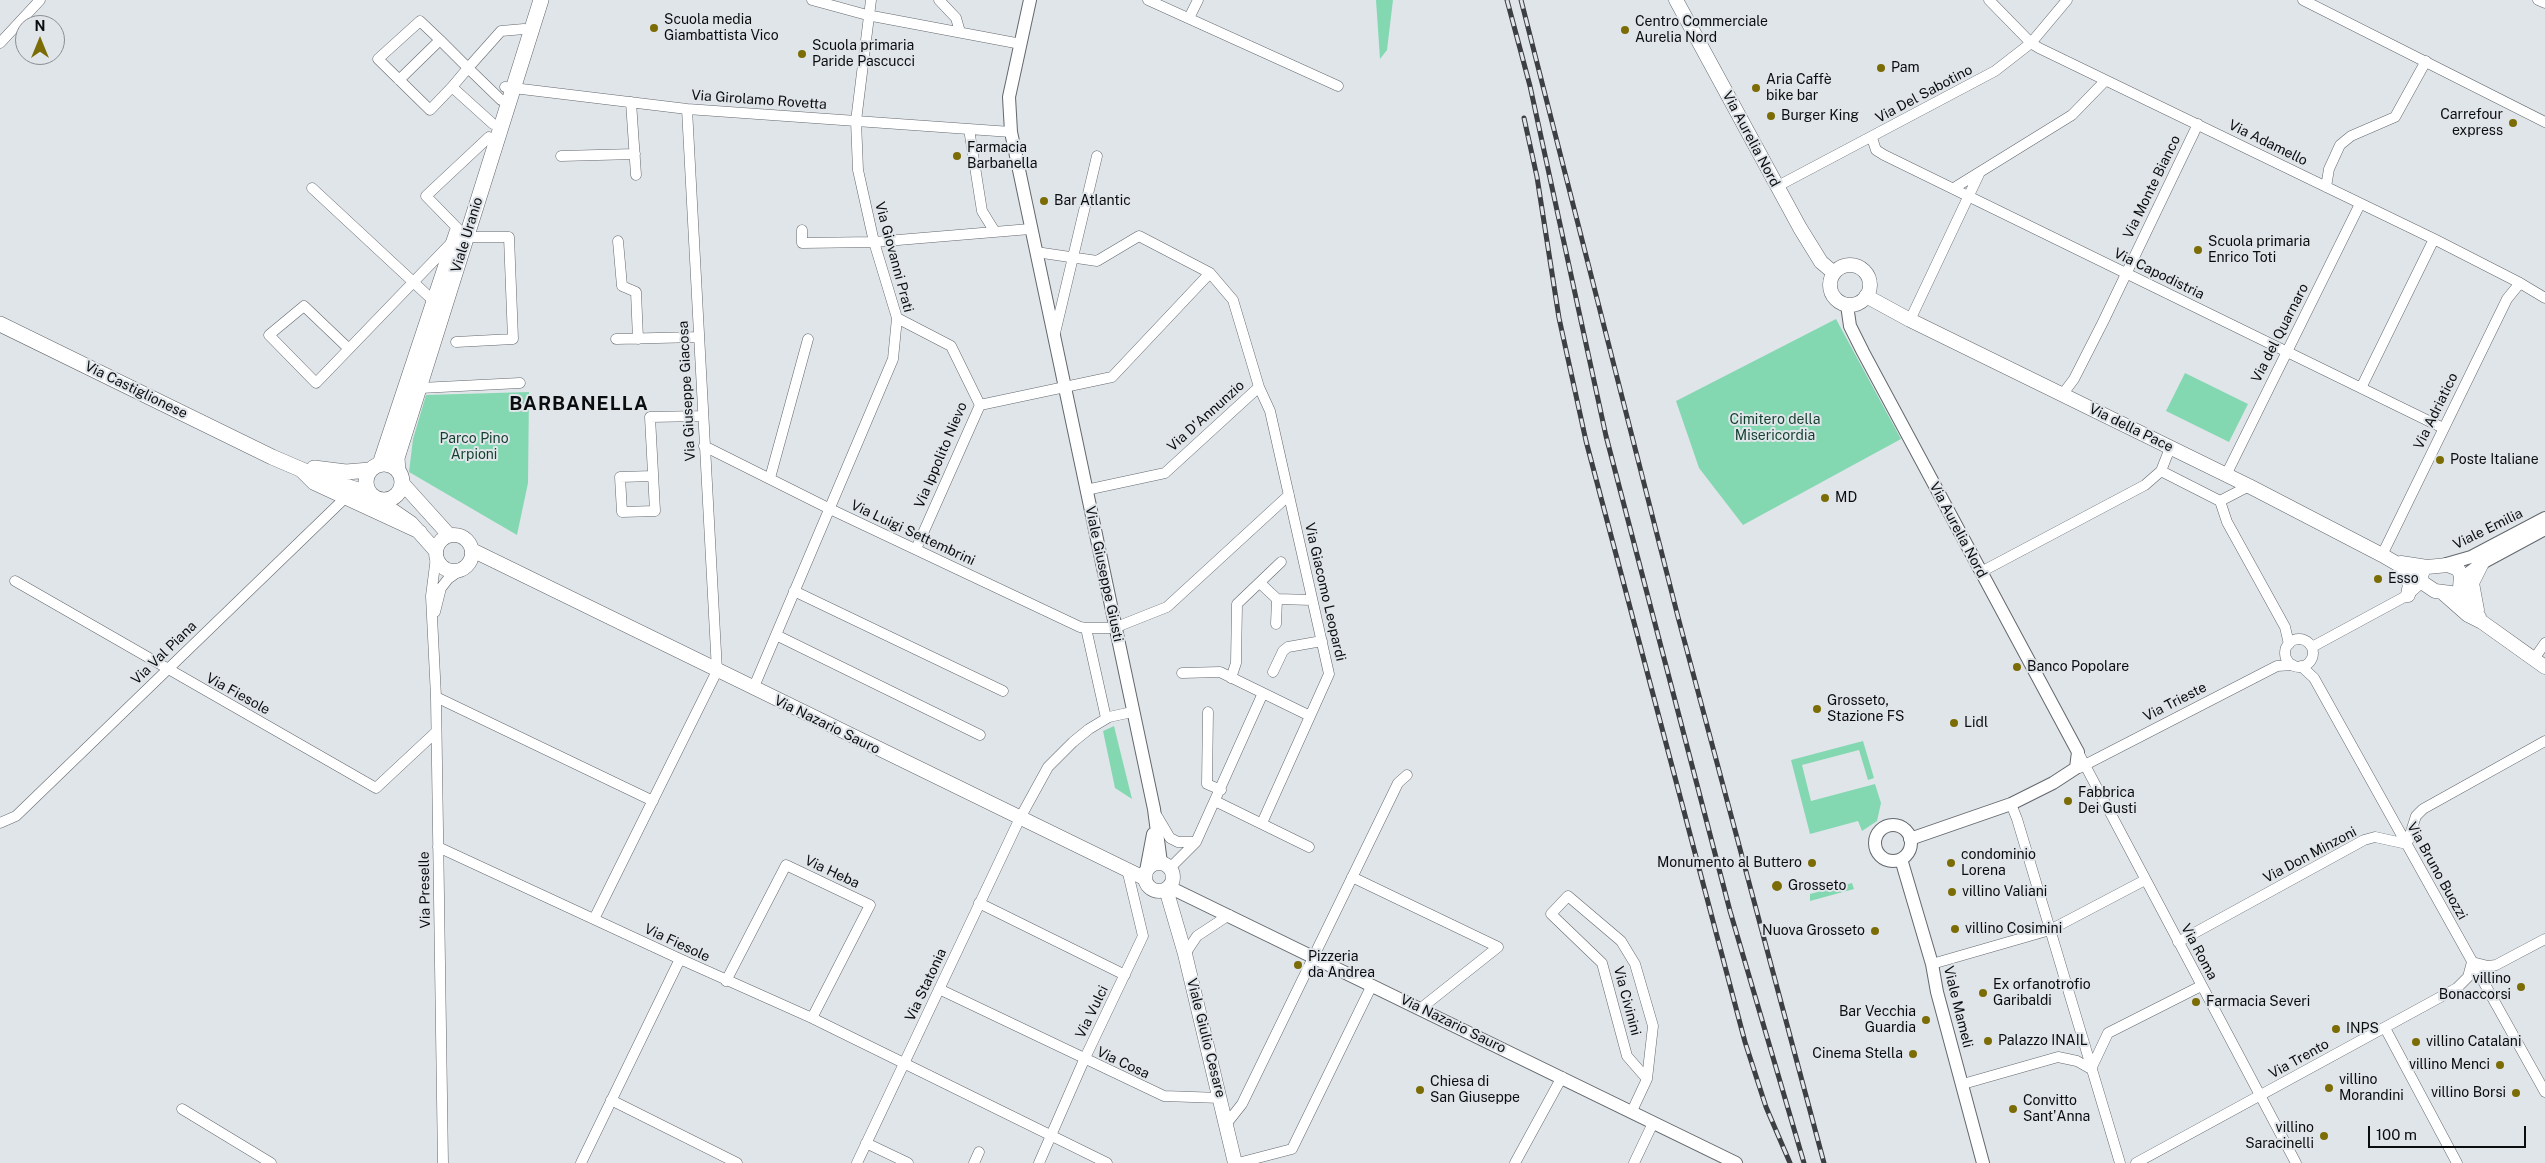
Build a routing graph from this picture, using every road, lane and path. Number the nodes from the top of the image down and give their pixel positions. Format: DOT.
graph roads {
  1 [pos="40,0"];
  2 [pos="533,0"];
  3 [pos="541,0"];
  4 [pos="812,0"];
  5 [pos="871,0"];
  6 [pos="939,0"];
  7 [pos="1030,0"];
  8 [pos="1148,0"];
  9 [pos="1198,0"];
  10 [pos="1676,0"];
  11 [pos="1989,0"];
  12 [pos="2067,0"];
  13 [pos="2304,0"];
  14 [pos="2538,0"];
  15 [pos="2545,3"];
  16 [pos="867,15"];
  17 [pos="1189,18"];
  18 [pos="524,29"];
  19 [pos="960,32"];
  20 [pos="440,40"];
  21 [pos="0,43"];
  22 [pos="2031,43"];
  23 [pos="1021,44"];
  24 [pos="2426,61"];
  25 [pos="468,68"];
  26 [pos="400,80"];
  27 [pos="2105,81"];
  28 [pos="1338,86"];
  29 [pos="452,87"];
  30 [pos="506,92"];
  31 [pos="631,102"];
  32 [pos="687,109"];
  33 [pos="856,121"];
  34 [pos="2545,122"];
  35 [pos="2198,124"];
  36 [pos="969,129"];
  37 [pos="491,131"];
  38 [pos="1011,132"];
  39 [pos="1872,138"];
  40 [pos="635,154"];
  41 [pos="561,156"];
  42 [pos="1097,156"];
  43 [pos="1982,171"];
  44 [pos="636,175"];
  45 [pos="1776,187"];
  46 [pos="2326,187"];
  47 [pos="312,188"];
  48 [pos="1954,188"];
  49 [pos="1968,196"];
  50 [pos="2360,204"];
  51 [pos="1030,229"];
  52 [pos="802,230"];
  53 [pos="995,232"];
  54 [pos="460,234"];
  55 [pos="2434,239"];
  56 [pos="618,241"];
  57 [pos="874,242"];
  58 [pos="1036,252"];
  59 [pos="1072,258"];
  60 [pos="1210,273"];
  61 [pos="1834,273"];
  62 [pos="2126,273"];
  63 [pos="2520,282"];
  64 [pos="412,283"];
  65 [pos="1866,296"];
  66 [pos="2545,298"];
  67 [pos="439,305"];
  68 [pos="1847,305"];
  69 [pos="897,318"];
  70 [pos="1910,320"];
  71 [pos="0,324"];
  72 [pos="698,337"];
  73 [pos="638,338"];
  74 [pos="616,339"];
  75 [pos="808,339"];
  76 [pos="1054,339"];
  77 [pos="456,342"];
  78 [pos="348,348"];
  79 [pos="2286,351"];
  80 [pos="520,383"];
  81 [pos="420,388"];
  82 [pos="1064,388"];
  83 [pos="1259,388"];
  84 [pos="2361,388"];
  85 [pos="2062,395"];
  86 [pos="980,405"];
  87 [pos="702,416"];
  88 [pos="2443,428"];
  89 [pos="704,446"];
  90 [pos="2170,448"];
  91 [pos="272,457"];
  92 [pos="375,467"];
  93 [pos="298,468"];
  94 [pos="2161,471"];
  95 [pos="2226,475"];
  96 [pos="653,476"];
  97 [pos="400,477"];
  98 [pos="770,478"];
  99 [pos="2249,486"];
  100 [pos="1086,490"];
  101 [pos="1289,495"];
  102 [pos="373,496"];
  103 [pos="344,499"];
  104 [pos="2220,501"];
  105 [pos="830,509"];
  106 [pos="2545,518"];
  107 [pos="2545,529"];
  108 [pos="420,532"];
  109 [pos="449,535"];
  110 [pos="472,550"];
  111 [pos="916,550"];
  112 [pos="436,554"];
  113 [pos="2382,555"];
  114 [pos="1281,562"];
  115 [pos="2482,563"];
  116 [pos="2397,564"];
  117 [pos="2443,565"];
  118 [pos="462,569"];
  119 [pos="510,570"];
  120 [pos="1981,572"];
  121 [pos="2423,575"];
  122 [pos="16,581"];
  123 [pos="1260,583"];
  124 [pos="2461,583"];
  125 [pos="794,591"];
  126 [pos="2439,592"];
  127 [pos="2408,595"];
  128 [pos="1277,599"];
  129 [pos="1312,600"];
  130 [pos="433,618"];
  131 [pos="2482,622"];
  132 [pos="1276,624"];
  133 [pos="1086,628"];
  134 [pos="1114,628"];
  135 [pos="776,635"];
  136 [pos="1322,641"];
  137 [pos="2545,643"];
  138 [pos="2289,644"];
  139 [pos="2312,647"];
  140 [pos="2540,663"];
  141 [pos="2297,666"];
  142 [pos="167,670"];
  143 [pos="717,671"];
  144 [pos="1273,672"];
  145 [pos="1182,673"];
  146 [pos="1231,678"];
  147 [pos="753,689"];
  148 [pos="1003,691"];
  149 [pos="1263,693"];
  150 [pos="436,697"];
  151 [pos="1132,712"];
  152 [pos="1208,712"];
  153 [pos="1310,716"];
  154 [pos="1106,718"];
  155 [pos="436,732"];
  156 [pos="980,735"];
  157 [pos="2545,741"];
  158 [pos="2078,752"];
  159 [pos="2084,766"];
  160 [pos="2072,772"];
  161 [pos="1407,775"];
  162 [pos="1221,790"];
  163 [pos="652,801"];
  164 [pos="1215,801"];
  165 [pos="2011,804"];
  166 [pos="1154,810"];
  167 [pos="1020,818"];
  168 [pos="0,823"];
  169 [pos="1262,823"];
  170 [pos="1910,839"];
  171 [pos="1196,842"];
  172 [pos="2407,844"];
  173 [pos="1309,846"];
  174 [pos="438,847"];
  175 [pos="1901,859"];
  176 [pos="1165,865"];
  177 [pos="1127,869"];
  178 [pos="1352,876"];
  179 [pos="1146,879"];
  180 [pos="2145,880"];
  181 [pos="1168,888"];
  182 [pos="979,903"];
  183 [pos="1172,914"];
  184 [pos="1229,916"];
  185 [pos="594,919"];
  186 [pos="2050,930"];
  187 [pos="2545,939"];
  188 [pos="2178,942"];
  189 [pos="1185,954"];
  190 [pos="1314,957"];
  191 [pos="680,960"];
  192 [pos="2472,962"];
  193 [pos="1932,964"];
  194 [pos="1125,975"];
  195 [pos="726,981"];
  196 [pos="1372,985"];
  197 [pos="2201,986"];
  198 [pos="939,989"];
  199 [pos="1420,1008"];
  200 [pos="812,1018"];
  201 [pos="2385,1028"];
  202 [pos="1084,1060"];
  203 [pos="904,1063"];
  204 [pos="2092,1070"];
  205 [pos="1562,1077"];
  206 [pos="1647,1079"];
  207 [pos="1963,1084"];
  208 [pos="2545,1092"];
  209 [pos="2260,1096"];
  210 [pos="1221,1098"];
  211 [pos="611,1100"];
  212 [pos="182,1110"];
  213 [pos="1632,1111"];
  214 [pos="1227,1123"];
  215 [pos="1653,1123"];
  216 [pos="1052,1136"];
  217 [pos="866,1143"];
  218 [pos="979,1152"];
  219 [pos="271,1163"];
  220 [pos="443,1163"];
  221 [pos="581,1163"];
  222 [pos="737,1163"];
  223 [pos="857,1163"];
  224 [pos="908,1163"];
  225 [pos="974,1163"];
  226 [pos="1039,1163"];
  227 [pos="1107,1163"];
  228 [pos="1236,1163"];
  229 [pos="1515,1163"];
  230 [pos="1634,1163"];
  231 [pos="1736,1163"];
  232 [pos="1983,1163"];
  233 [pos="2120,1163"];
  234 [pos="2136,1163"];
  235 [pos="2296,1163"];
  236 [pos="2457,1163"];
  1 -- 21 [label="street"];
  2 -- 18 [label="main road, Viale Uranio"];
  3 -- 30 [label="main road, Viale Uranio"];
  4 -- 16 [label="street"];
  5 -- 16 [label="street, Via Giovanni Prati"];
  6 -- 19 [label="street"];
  7 -- 23 [label="street, Viale Giuseppe Giusti"];
  8 -- 17 [label="street"];
  9 -- 17 [label="street"];
  10 -- 45 [label="main road, Via Aurelia Nord"];
  11 -- 22 [label="street, Via Adamello"];
  12 -- 22 [label="street, Via Del Sabotino"];
  13 -- 24 [label="street"];
  14 -- 15 [label="street"];
  16 -- 19 [label="street"];
  16 -- 33 [label="street, Via Giovanni Prati"];
  17 -- 28 [label="street"];
  18 -- 25 [label="street"];
  18 -- 30 [label="main road, Viale Uranio"];
  19 -- 23 [label="street"];
  20 -- 25 [label="street"];
  20 -- 26 [label="street"];
  20 -- 26 [label="street"];
  22 -- 27 [label="street, Via Adamello"];
  22 -- 39 [label="street, Via Del Sabotino"];
  23 -- 38 [label="street, Viale Giuseppe Giusti"];
  24 -- 34 [label="street"];
  24 -- 46 [label="street"];
  25 -- 29 [label="street"];
  25 -- 30 [label="street"];
  26 -- 29 [label="street"];
  27 -- 35 [label="street, Via Adamello"];
  27 -- 43 [label="street"];
  29 -- 37 [label="street"];
  30 -- 31 [label="street, Via Girolamo Rovetta"];
  30 -- 37 [label="main road, Viale Uranio"];
  30 -- 54 [label="main road, Viale Uranio"];
  31 -- 32 [label="street, Via Girolamo Rovetta"];
  31 -- 40 [label="street"];
  32 -- 33 [label="street, Via Girolamo Rovetta"];
  32 -- 72 [label="street, Via Giuseppe Giacosa"];
  33 -- 36 [label="street, Via Girolamo Rovetta"];
  33 -- 57 [label="street, Via Giovanni Prati"];
  35 -- 46 [label="street, Via Adamello"];
  35 -- 62 [label="street, Via Monte Bianco"];
  36 -- 38 [label="street, Via Girolamo Rovetta"];
  36 -- 53 [label="street"];
  37 -- 54 [label="main road, Viale Uranio"];
  37 -- 54 [label="street"];
  38 -- 51 [label="street, Viale Giuseppe Giusti"];
  39 -- 45 [label="street, Via Del Sabotino"];
  39 -- 48 [label="street, Via Capodistria"];
  40 -- 41 [label="street"];
  40 -- 44 [label="street"];
  42 -- 59 [label="street, Viale Giuseppe Giusti"];
  43 -- 48 [label="street"];
  43 -- 49 [label="street"];
  45 -- 61 [label="main road, Via Aurelia Nord"];
  46 -- 50 [label="street, Via Adamello"];
  47 -- 64 [label="street"];
  48 -- 49 [label="street, Via Capodistria"];
  49 -- 62 [label="street, Via Capodistria"];
  49 -- 70 [label="street"];
  50 -- 55 [label="street, Via Adamello"];
  50 -- 79 [label="street, Via del Quarnaro"];
  51 -- 53 [label="street"];
  51 -- 58 [label="street, Viale Giuseppe Giusti"];
  52 -- 57 [label="street"];
  53 -- 57 [label="street"];
  54 -- 64 [label="street"];
  54 -- 67 [label="main road, Viale Uranio"];
  54 -- 77 [label="street"];
  55 -- 63 [label="street, Via Adamello"];
  55 -- 84 [label="street"];
  56 -- 73 [label="street"];
  57 -- 69 [label="street, Via Giovanni Prati"];
  58 -- 59 [label="street"];
  58 -- 76 [label="street, Viale Giuseppe Giusti"];
  59 -- 60 [label="street"];
  59 -- 76 [label="street, Viale Giuseppe Giusti"];
  60 -- 82 [label="street"];
  60 -- 83 [label="street, Via D'Annunzio"];
  61 -- 65 [label="main road"];
  61 -- 68 [label="main road"];
  62 -- 79 [label="street, Via Capodistria"];
  62 -- 85 [label="street, Via Monte Bianco"];
  63 -- 66 [label="street, Via Adamello"];
  63 -- 88 [label="street, Via Adriatico"];
  64 -- 67 [label="street"];
  64 -- 78 [label="street"];
  65 -- 68 [label="main road"];
  65 -- 70 [label="main road, Via della Pace"];
  67 -- 81 [label="main road, Viale Uranio"];
  67 -- 92 [label="main road, Viale Uranio"];
  68 -- 120 [label="street, Via Aurelia Nord"];
  69 -- 86 [label="street, Via Ippolito Nievo"];
  69 -- 105 [label="street, Via Giovanni Prati"];
  70 -- 85 [label="main road, Via della Pace"];
  71 -- 91 [label="main road, Via Castiglionese"];
  72 -- 73 [label="street"];
  72 -- 87 [label="street, Via Giuseppe Giacosa"];
  73 -- 74 [label="street"];
  75 -- 98 [label="street"];
  76 -- 82 [label="street, Viale Giuseppe Giusti"];
  78 -- 78 [label="street"];
  79 -- 84 [label="street, Via Capodistria"];
  79 -- 95 [label="street, Via del Quarnaro"];
  80 -- 81 [label="street"];
  81 -- 97 [label="main road, Viale Uranio"];
  82 -- 86 [label="street"];
  82 -- 100 [label="street, Viale Giuseppe Giusti"];
  83 -- 100 [label="street, Via D'Annunzio"];
  83 -- 101 [label="street, Via Giacomo Leopardi"];
  84 -- 88 [label="street, Via Capodistria"];
  85 -- 90 [label="main road, Via della Pace"];
  86 -- 111 [label="street, Via Ippolito Nievo"];
  87 -- 89 [label="street, Via Giuseppe Giacosa"];
  87 -- 96 [label="street"];
  88 -- 113 [label="street, Via Adriatico"];
  89 -- 98 [label="street, Via Luigi Settembrini"];
  89 -- 143 [label="street, Via Giuseppe Giacosa"];
  90 -- 94 [label="street"];
  90 -- 95 [label="main road, Via della Pace"];
  91 -- 92 [label="main road, Via Castiglionese"];
  91 -- 93 [label="main road, Via Castiglionese"];
  92 -- 97 [label="main road, Via Castiglionese"];
  92 -- 102 [label="main road"];
  93 -- 102 [label="main road, Via Castiglionese"];
  93 -- 103 [label="main road, Via Castiglionese"];
  94 -- 104 [label="street"];
  94 -- 120 [label="street"];
  95 -- 99 [label="main road, Via della Pace"];
  96 -- 96 [label="street"];
  97 -- 102 [label="main road"];
  97 -- 109 [label="main road, Via Castiglionese"];
  98 -- 105 [label="street, Via Luigi Settembrini"];
  99 -- 104 [label="street"];
  99 -- 113 [label="main road, Via della Pace"];
  100 -- 134 [label="street, Viale Giuseppe Giusti"];
  101 -- 129 [label="street, Via Giacomo Leopardi"];
  101 -- 134 [label="street"];
  102 -- 108 [label="main road, Via Castiglionese"];
  103 -- 108 [label="main road, Via Castiglionese"];
  103 -- 142 [label="street, Via Val Piana"];
  104 -- 138 [label="street"];
  105 -- 111 [label="street, Via Luigi Settembrini"];
  105 -- 125 [label="street, Via Giovanni Prati"];
  106 -- 117 [label="street, Viale Emilia"];
  107 -- 115 [label="street, Viale Emilia"];
  108 -- 112 [label="main road, Via Castiglionese"];
  109 -- 110 [label="main road, Via Castiglionese"];
  109 -- 112 [label="main road"];
  110 -- 118 [label="main road"];
  110 -- 119 [label="main road, Via Castiglionese"];
  111 -- 133 [label="street, Via Luigi Settembrini"];
  112 -- 118 [label="main road, Via Castiglionese"];
  112 -- 130 [label="street, Via Preselle"];
  113 -- 116 [label="main road, Via della Pace"];
  114 -- 123 [label="street"];
  115 -- 124 [label="street, Viale Emilia"];
  115 -- 131 [label="main road"];
  116 -- 121 [label="main road, Via della Pace"];
  116 -- 127 [label="main road"];
  117 -- 121 [label="main road, Via della Pace"];
  117 -- 124 [label="main road, Via della Pace"];
  118 -- 119 [label="main road, Via Castiglionese"];
  118 -- 130 [label="street, Via Preselle"];
  119 -- 143 [label="main road, Via Nazario Sauro"];
  120 -- 158 [label="street, Via Aurelia Nord"];
  121 -- 126 [label="main road, Via della Pace"];
  121 -- 127 [label="street"];
  122 -- 142 [label="street, Via Fiesole"];
  123 -- 128 [label="street"];
  123 -- 146 [label="street"];
  124 -- 126 [label="main road"];
  124 -- 131 [label="main road, Via della Pace"];
  125 -- 135 [label="street, Via Giovanni Prati"];
  125 -- 148 [label="street"];
  126 -- 127 [label="street"];
  126 -- 131 [label="main road, Via della Pace"];
  127 -- 139 [label="street"];
  128 -- 129 [label="street"];
  128 -- 132 [label="street"];
  129 -- 136 [label="street, Via Giacomo Leopardi"];
  130 -- 150 [label="street, Via Preselle"];
  131 -- 140 [label="main road, Via della Pace"];
  133 -- 134 [label="street, Via Luigi Settembrini"];
  133 -- 154 [label="street"];
  134 -- 151 [label="street, Viale Giuseppe Giusti"];
  135 -- 147 [label="street, Via Giovanni Prati"];
  135 -- 156 [label="street"];
  136 -- 144 [label="street"];
  136 -- 153 [label="street, Via Giacomo Leopardi"];
  137 -- 140 [label="street"];
  138 -- 139 [label="street"];
  138 -- 141 [label="street"];
  139 -- 141 [label="street"];
  141 -- 159 [label="street, Via Trieste"];
  141 -- 172 [label="street, Via Bruno Buozzi"];
  142 -- 155 [label="street, Via Fiesole"];
  142 -- 168 [label="street, Via Val Piana"];
  143 -- 147 [label="main road, Via Nazario Sauro"];
  143 -- 163 [label="street"];
  145 -- 146 [label="street"];
  146 -- 149 [label="street"];
  147 -- 167 [label="main road, Via Nazario Sauro"];
  149 -- 153 [label="street"];
  149 -- 162 [label="street"];
  150 -- 155 [label="street, Via Preselle"];
  150 -- 163 [label="street"];
  151 -- 154 [label="street, Via Statonia"];
  151 -- 166 [label="street, Viale Giuseppe Giusti"];
  152 -- 162 [label="street"];
  153 -- 169 [label="street, Via Giacomo Leopardi"];
  154 -- 167 [label="street, Via Statonia"];
  155 -- 174 [label="street, Via Preselle"];
  157 -- 172 [label="street"];
  158 -- 159 [label="street, Via Roma"];
  158 -- 160 [label="street"];
  159 -- 160 [label="street, Via Trieste"];
  159 -- 180 [label="street, Via Roma"];
  160 -- 165 [label="street, Via Trieste"];
  161 -- 178 [label="street"];
  162 -- 164 [label="street"];
  163 -- 185 [label="street"];
  164 -- 169 [label="street"];
  164 -- 171 [label="street"];
  165 -- 170 [label="street, Via Trieste"];
  165 -- 186 [label="street"];
  166 -- 171 [label="street"];
  166 -- 176 [label="street, Viale Giuseppe Giusti"];
  166 -- 179 [label="street, Viale Giuseppe Giusti"];
  167 -- 177 [label="main road, Via Nazario Sauro"];
  167 -- 182 [label="street, Via Statonia"];
  169 -- 173 [label="street"];
  170 -- 175 [label="street"];
  170 -- 175 [label="street"];
  171 -- 176 [label="street"];
  172 -- 188 [label="street, Via Don Minzoni"];
  172 -- 192 [label="street, Via Bruno Buozzi"];
  174 -- 185 [label="street, Via Fiesole"];
  174 -- 220 [label="street, Via Preselle"];
  175 -- 193 [label="street, Viale Mameli"];
  176 -- 179 [label="main road"];
  176 -- 181 [label="main road, Viale Giuseppe Giusti"];
  177 -- 179 [label="main road, Via Nazario Sauro"];
  177 -- 194 [label="street, Via Vulci"];
  178 -- 190 [label="street"];
  178 -- 199 [label="street"];
  179 -- 181 [label="main road"];
  179 -- 183 [label="main road, Viale Giulio Cesare"];
  180 -- 186 [label="street"];
  180 -- 188 [label="street, Via Roma"];
  181 -- 183 [label="main road, Viale Giulio Cesare"];
  181 -- 184 [label="street, Via Nazario Sauro"];
  182 -- 194 [label="street"];
  182 -- 198 [label="street, Via Statonia"];
  183 -- 189 [label="main road, Viale Giulio Cesare"];
  184 -- 189 [label="street"];
  184 -- 190 [label="street, Via Nazario Sauro"];
  185 -- 191 [label="street, Via Fiesole"];
  186 -- 193 [label="street"];
  186 -- 204 [label="street"];
  187 -- 192 [label="street"];
  188 -- 197 [label="street, Via Roma"];
  189 -- 210 [label="main road, Viale Giulio Cesare"];
  190 -- 196 [label="street, Via Nazario Sauro"];
  190 -- 214 [label="street"];
  191 -- 195 [label="street, Via Fiesole"];
  191 -- 211 [label="street"];
  192 -- 201 [label="street, Via Trento"];
  192 -- 208 [label="street, Via Bruno Buozzi"];
  193 -- 207 [label="street, Viale Mameli"];
  194 -- 202 [label="street, Via Vulci"];
  195 -- 200 [label="street, Via Fiesole"];
  195 -- 200 [label="street, Via Heba"];
  196 -- 199 [label="street, Via Nazario Sauro"];
  196 -- 228 [label="street"];
  197 -- 204 [label="street"];
  197 -- 209 [label="street, Via Roma"];
  198 -- 202 [label="street, Via Cosa"];
  198 -- 203 [label="street, Via Statonia"];
  199 -- 205 [label="street, Via Nazario Sauro"];
  200 -- 203 [label="street, Via Fiesole"];
  201 -- 209 [label="street, Via Trento"];
  201 -- 236 [label="street"];
  202 -- 210 [label="street, Via Cosa"];
  202 -- 216 [label="street, Via Vulci"];
  203 -- 216 [label="street, Via Fiesole"];
  203 -- 217 [label="street, Via Statonia"];
  204 -- 207 [label="street"];
  204 -- 233 [label="street"];
  205 -- 213 [label="street, Via Nazario Sauro"];
  205 -- 229 [label="street"];
  206 -- 206 [label="street, Via Civinini"];
  206 -- 213 [label="street, Via Civinini"];
  207 -- 232 [label="street, Viale Mameli"];
  209 -- 234 [label="street, Via Trento"];
  209 -- 235 [label="street, Via Roma"];
  210 -- 214 [label="main road, Viale Giulio Cesare"];
  211 -- 221 [label="street"];
  211 -- 222 [label="street"];
  212 -- 219 [label="street"];
  213 -- 215 [label="street, Via Nazario Sauro"];
  214 -- 228 [label="main road, Viale Giulio Cesare"];
  215 -- 230 [label="street"];
  215 -- 231 [label="street, Via Nazario Sauro"];
  216 -- 226 [label="street, Via Vulci"];
  216 -- 227 [label="street, Via Fiesole"];
  217 -- 223 [label="street, Via Statonia"];
  217 -- 224 [label="street"];
  218 -- 225 [label="street"];
}
